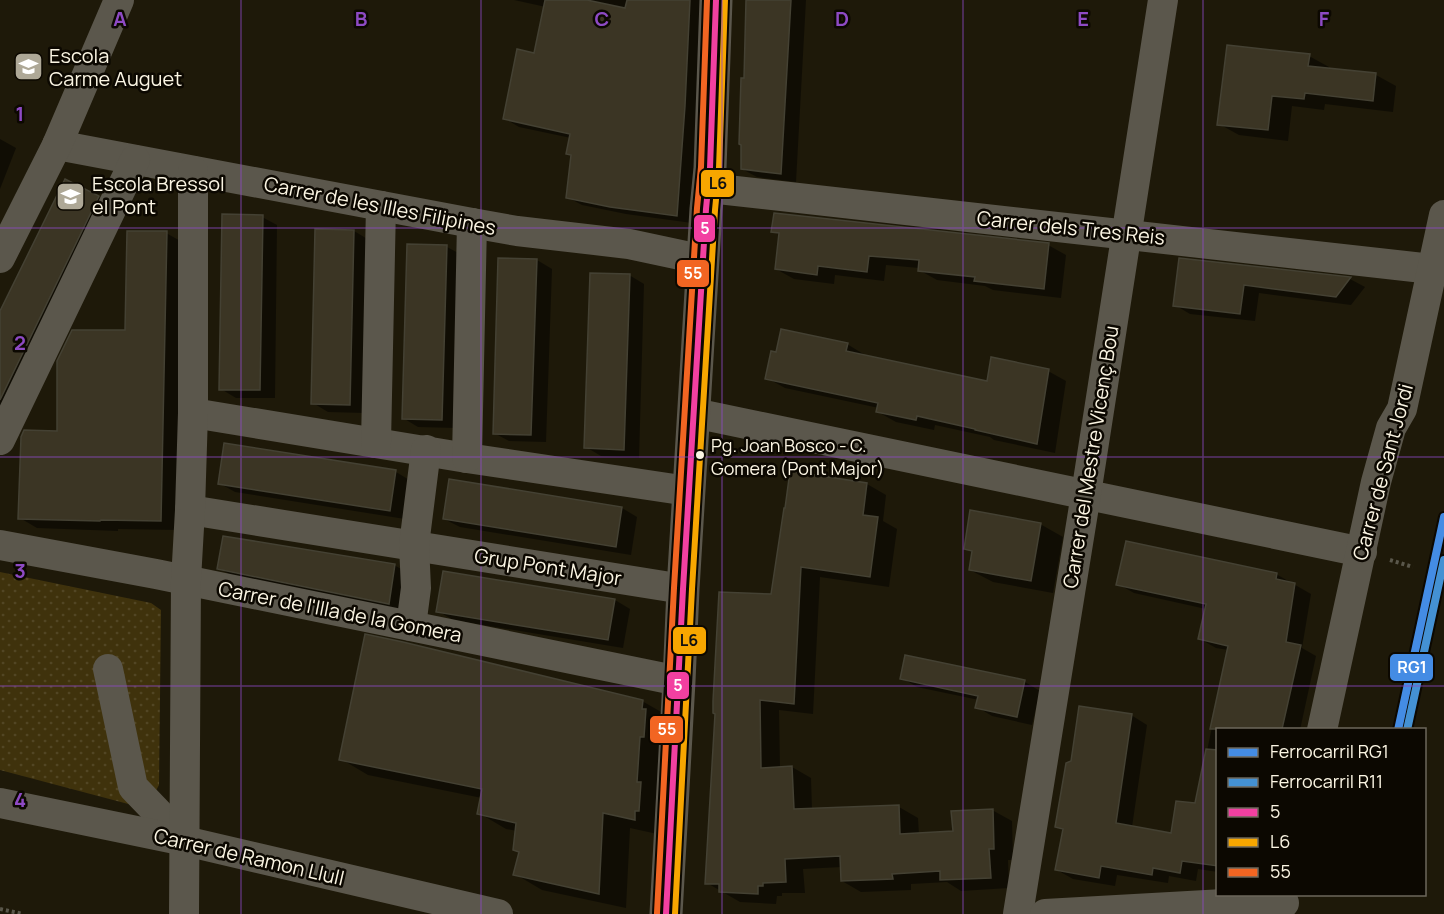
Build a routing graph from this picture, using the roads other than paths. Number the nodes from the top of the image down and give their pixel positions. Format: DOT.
graph roads {
  1 [pos="119,0"];
  2 [pos="716,0"];
  3 [pos="1163,0"];
  4 [pos="57,145"];
  5 [pos="135,160"];
  6 [pos="194,171"];
  7 [pos="709,188"];
  8 [pos="381,206"];
  9 [pos="1444,215"];
  10 [pos="472,223"];
  11 [pos="1126,235"];
  12 [pos="0,258"];
  13 [pos="704,260"];
  14 [pos="1432,269"];
  15 [pos="694,412"];
  16 [pos="193,413"];
  17 [pos="0,440"];
  18 [pos="376,442"];
  19 [pos="426,450"];
  20 [pos="467,458"];
  21 [pos="688,491"];
  22 [pos="1086,494"];
  23 [pos="190,510"];
  24 [pos="0,544"];
  25 [pos="414,545"];
  26 [pos="1362,552"];
  27 [pos="186,580"];
  28 [pos="682,589"];
  29 [pos="411,626"];
  30 [pos="108,669"];
  31 [pos="679,681"];
  32 [pos="1322,728"];
  33 [pos="0,803"];
  34 [pos="185,841"];
  35 [pos="1284,904"];
  36 [pos="184,914"];
  37 [pos="498,914"];
  38 [pos="666,914"];
  39 [pos="1018,914"];
  40 [pos="1045,914"];
  1 -- 4 [label="street"];
  2 -- 7 [label="street"];
  3 -- 11 [label="street, Carrer del Mestre Vicenç Bou"];
  4 -- 5 [label="street, Carrer de les Illes Filipines"];
  4 -- 12 [label="street"];
  5 -- 6 [label="street, Carrer de les Illes Filipines"];
  5 -- 17 [label="street"];
  6 -- 8 [label="street, Carrer de les Illes Filipines"];
  6 -- 16 [label="street"];
  7 -- 11 [label="street, Carrer dels Tres Reis"];
  7 -- 13 [label="street"];
  8 -- 10 [label="street, Carrer de les Illes Filipines"];
  8 -- 18 [label="street"];
  9 -- 14 [label="street, Carrer de Sant Jordi"];
  10 -- 13 [label="street, Carrer de les Illes Filipines"];
  10 -- 20 [label="street"];
  11 -- 14 [label="street, Carrer dels Tres Reis"];
  11 -- 22 [label="street, Carrer del Mestre Vicenç Bou"];
  13 -- 15 [label="street"];
  14 -- 26 [label="street, Carrer de Sant Jordi"];
  15 -- 21 [label="street"];
  15 -- 22 [label="street"];
  16 -- 18 [label="street"];
  16 -- 23 [label="street"];
  18 -- 19 [label="street"];
  19 -- 20 [label="street"];
  19 -- 25 [label="street"];
  20 -- 21 [label="street"];
  21 -- 28 [label="street"];
  22 -- 26 [label="street"];
  22 -- 39 [label="street, Carrer del Mestre Vicenç Bou"];
  23 -- 25 [label="street, Grup Pont Major"];
  23 -- 27 [label="street"];
  24 -- 27 [label="street, Carrer de l'Illa de la Gomera"];
  25 -- 28 [label="street, Grup Pont Major"];
  25 -- 29 [label="street"];
  26 -- 32 [label="street, Carrer de Sant Jordi"];
  27 -- 29 [label="street, Carrer de l'Illa de la Gomera"];
  27 -- 34 [label="street"];
  28 -- 31 [label="street"];
  29 -- 31 [label="street, Carrer de l'Illa de la Gomera"];
  30 -- 34 [label="street"];
  31 -- 38 [label="street"];
  33 -- 34 [label="street, Carrer de Ramon Llull"];
  34 -- 36 [label="street"];
  34 -- 37 [label="street, Carrer de Ramon Llull"];
  35 -- 40 [label="street"];
}
